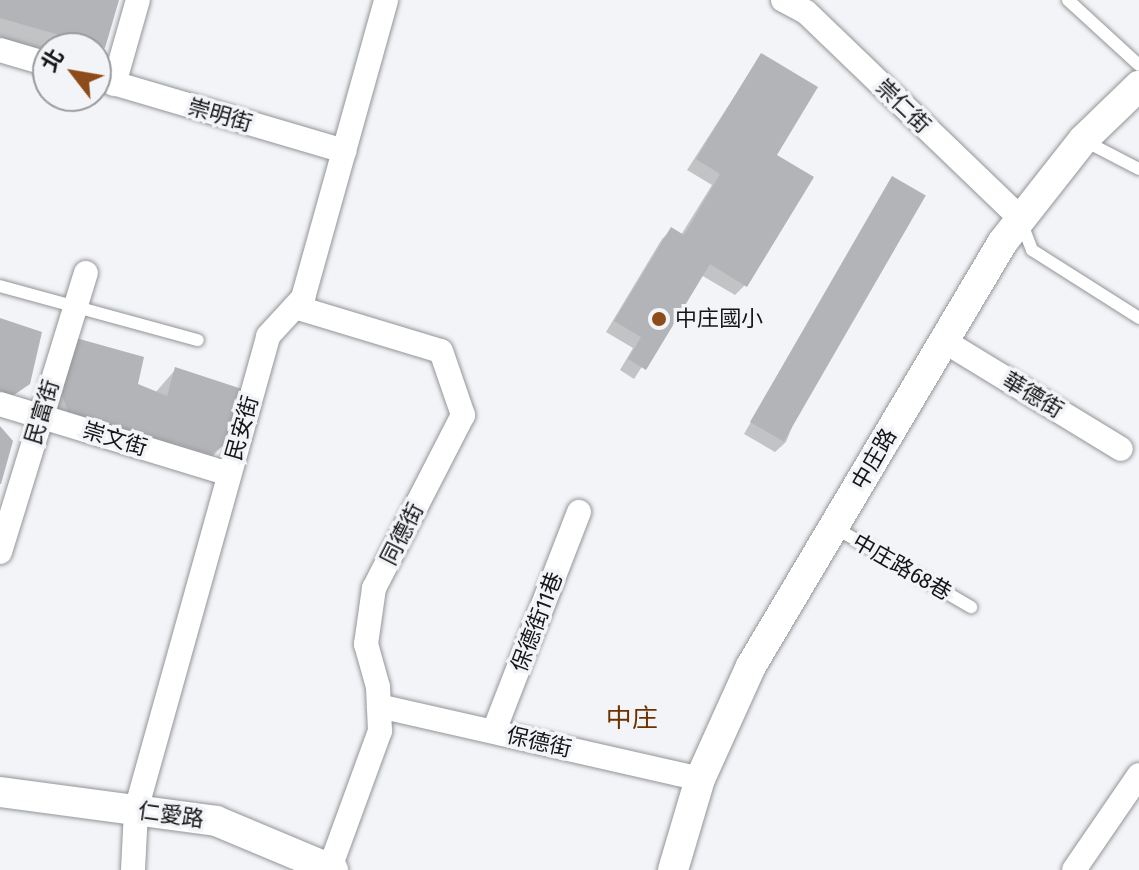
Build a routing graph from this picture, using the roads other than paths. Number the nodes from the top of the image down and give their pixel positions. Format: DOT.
graph roads {
  1 [pos="138,0"];
  2 [pos="386,0"];
  3 [pos="783,0"];
  4 [pos="1068,0"];
  5 [pos="809,6"];
  6 [pos="0,50"];
  7 [pos="32,59"];
  8 [pos="112,64"];
  9 [pos="1139,65"];
  10 [pos="112,83"];
  11 [pos="1139,86"];
  12 [pos="1083,140"];
  13 [pos="344,151"];
  14 [pos="1139,169"];
  15 [pos="1019,217"];
  16 [pos="86,273"];
  17 [pos="0,286"];
  18 [pos="75,306"];
  19 [pos="295,307"];
  20 [pos="1139,318"];
  21 [pos="198,340"];
  22 [pos="944,341"];
  23 [pos="0,404"];
  24 [pos="41,416"];
  25 [pos="1121,449"];
  26 [pos="229,474"];
  27 [pos="579,512"];
  28 [pos="834,527"];
  29 [pos="0,552"];
  30 [pos="971,607"];
  31 [pos="379,706"];
  32 [pos="494,731"];
  33 [pos="1139,775"];
  34 [pos="700,779"];
  35 [pos="0,792"];
  36 [pos="136,810"];
  37 [pos="330,869"];
  38 [pos="133,870"];
  39 [pos="673,870"];
  40 [pos="1074,870"];
  1 -- 8 [label="street"];
  2 -- 13 [label="street, 民安街"];
  3 -- 5 [label="street, 崇仁街"];
  4 -- 9 [label="lane"];
  5 -- 15 [label="street, 崇仁街"];
  6 -- 7 [label="street"];
  10 -- 13 [label="street, 崇明街"];
  11 -- 12 [label="street, 中庄路"];
  12 -- 14 [label="lane"];
  12 -- 15 [label="street, 中庄路"];
  13 -- 19 [label="street, 民安街"];
  15 -- 20 [label="lane"];
  15 -- 22 [label="street, 中庄路"];
  16 -- 18 [label="street, 民富街"];
  17 -- 18 [label="lane"];
  18 -- 21 [label="lane"];
  18 -- 24 [label="street, 民富街"];
  19 -- 26 [label="street, 民安街"];
  19 -- 31 [label="street, 同德街"];
  22 -- 25 [label="street, 華德街"];
  22 -- 28 [label="street, 中庄路"];
  23 -- 24 [label="street, 崇文街"];
  24 -- 26 [label="street, 崇文街"];
  24 -- 29 [label="street, 民富街"];
  26 -- 36 [label="street, 民安街"];
  27 -- 32 [label="street, 保德街11巷"];
  28 -- 30 [label="lane, 中庄路68巷"];
  28 -- 34 [label="street, 中庄路"];
  31 -- 32 [label="street, 保德街"];
  31 -- 37 [label="street, 同德街"];
  32 -- 34 [label="street, 保德街"];
  33 -- 40 [label="street"];
  34 -- 39 [label="street, 中庄路"];
  35 -- 36 [label="street, 仁愛路"];
  36 -- 37 [label="street, 仁愛路"];
  36 -- 38 [label="street, 民安街"];
}
